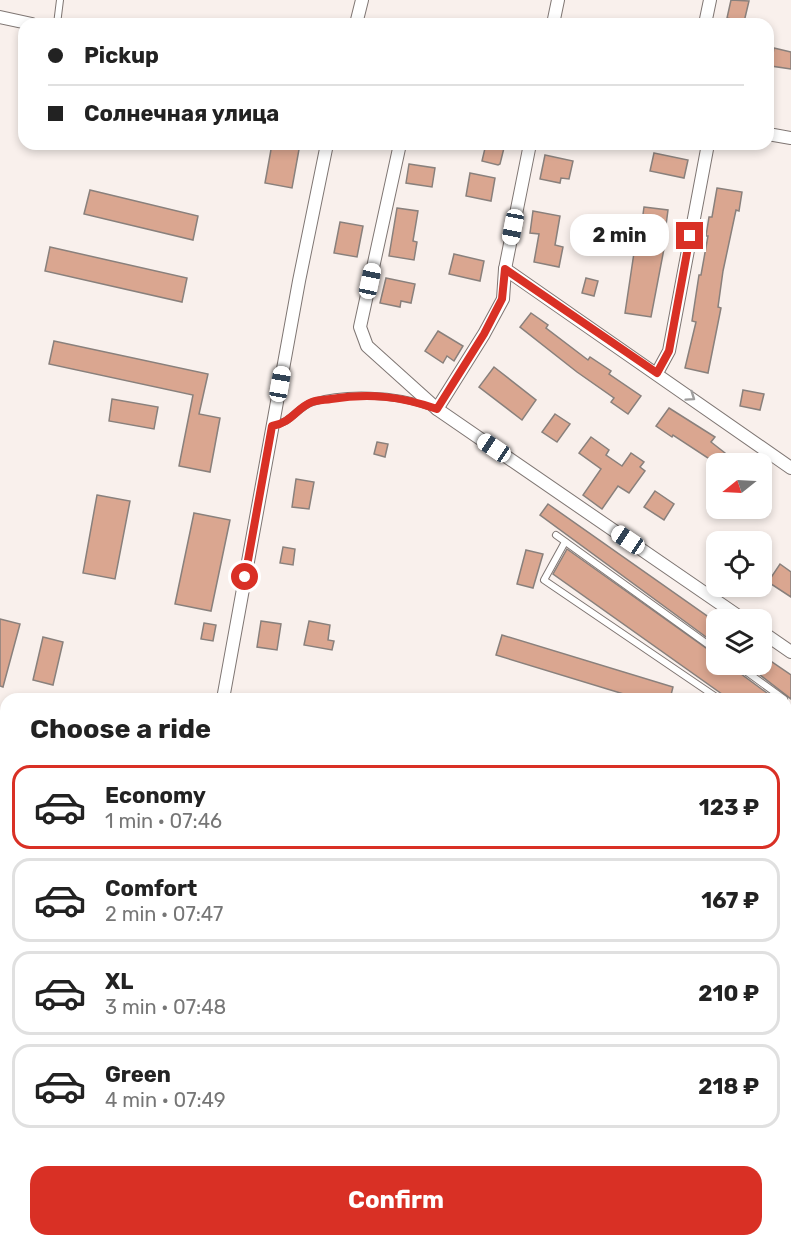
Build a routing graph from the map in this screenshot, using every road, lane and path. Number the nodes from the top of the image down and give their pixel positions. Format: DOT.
graph roads {
  1 [pos="60,0"];
  2 [pos="362,0"];
  3 [pos="558,0"];
  4 [pos="710,0"];
  5 [pos="0,17"];
  6 [pos="58,18"];
  7 [pos="358,18"];
  8 [pos="554,18"];
  9 [pos="706,18"];
  10 [pos="18,21"];
  11 [pos="774,135"];
  12 [pos="791,138"];
  13 [pos="326,150"];
  14 [pos="399,150"];
  15 [pos="529,150"];
  16 [pos="707,150"];
  17 [pos="505,269"];
  18 [pos="657,373"];
  19 [pos="437,409"];
  20 [pos="272,426"];
  21 [pos="791,468"];
  22 [pos="556,535"];
  23 [pos="565,542"];
  24 [pos="728,609"];
  25 [pos="772,639"];
  26 [pos="706,643"];
  27 [pos="791,652"];
  28 [pos="751,675"];
  29 [pos="224,693"];
  30 [pos="710,693"];
  31 [pos="775,693"];
  1 -- 6 [label="lane"];
  2 -- 7 [label="street"];
  3 -- 8 [label="street"];
  4 -- 9 [label="street"];
  5 -- 10 [label="street"];
  11 -- 12 [label="street"];
  13 -- 20 [label="street"];
  14 -- 19 [label="street"];
  15 -- 17 [label="street"];
  16 -- 18 [label="street"];
  17 -- 18 [label="street"];
  17 -- 19 [label="street"];
  18 -- 21 [label="street, one-way"];
  19 -- 20 [label="lane"];
  19 -- 24 [label="street"];
  20 -- 29 [label="street"];
  22 -- 23 [label="lane"];
  23 -- 26 [label="lane"];
  23 -- 30 [label="lane"];
  25 -- 27 [label="street"];
  28 -- 31 [label="lane"];
}
